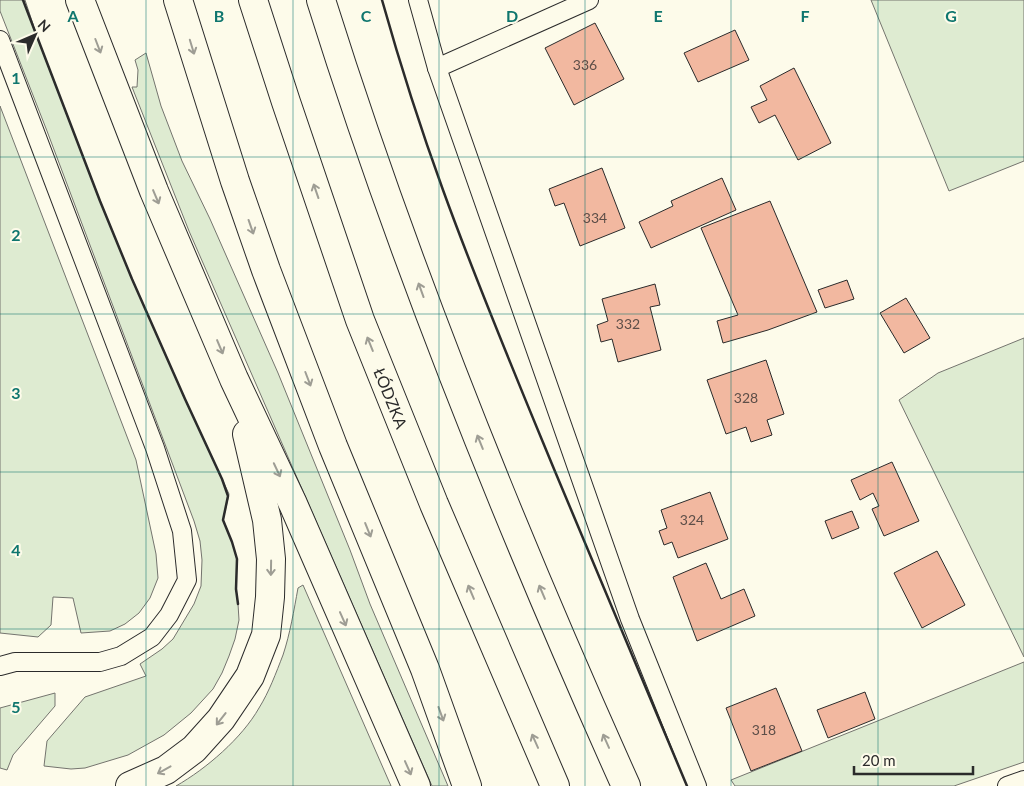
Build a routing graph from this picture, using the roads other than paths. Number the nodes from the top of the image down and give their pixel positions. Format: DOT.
graph roads {
  1 [pos="80,0"];
  2 [pos="178,0"];
  3 [pos="253,0"];
  4 [pos="321,0"];
  5 [pos="418,0"];
  6 [pos="589,0"];
  7 [pos="0,40"];
  8 [pos="437,68"];
  9 [pos="234,379"];
  10 [pos="0,666"];
  11 [pos="1024,780"];
  12 [pos="130,786"];
  13 [pos="416,786"];
  14 [pos="467,786"];
  15 [pos="555,786"];
  16 [pos="626,786"];
  17 [pos="697,786"];
  18 [pos="1007,786"];
  1 -- 9 [label="main road, one-way"];
  2 -- 14 [label="main road, one-way"];
  15 -- 3 [label="main road, ŁÓDZKA, one-way"];
  16 -- 4 [label="main road, one-way"];
  5 -- 8 [label="lane"];
  6 -- 8 [label="lane"];
  7 -- 10 [label="lane"];
  8 -- 17 [label="lane"];
  9 -- 12 [label="main road, one-way"];
  9 -- 13 [label="main road, one-way"];
  11 -- 18 [label="lane"];
}
